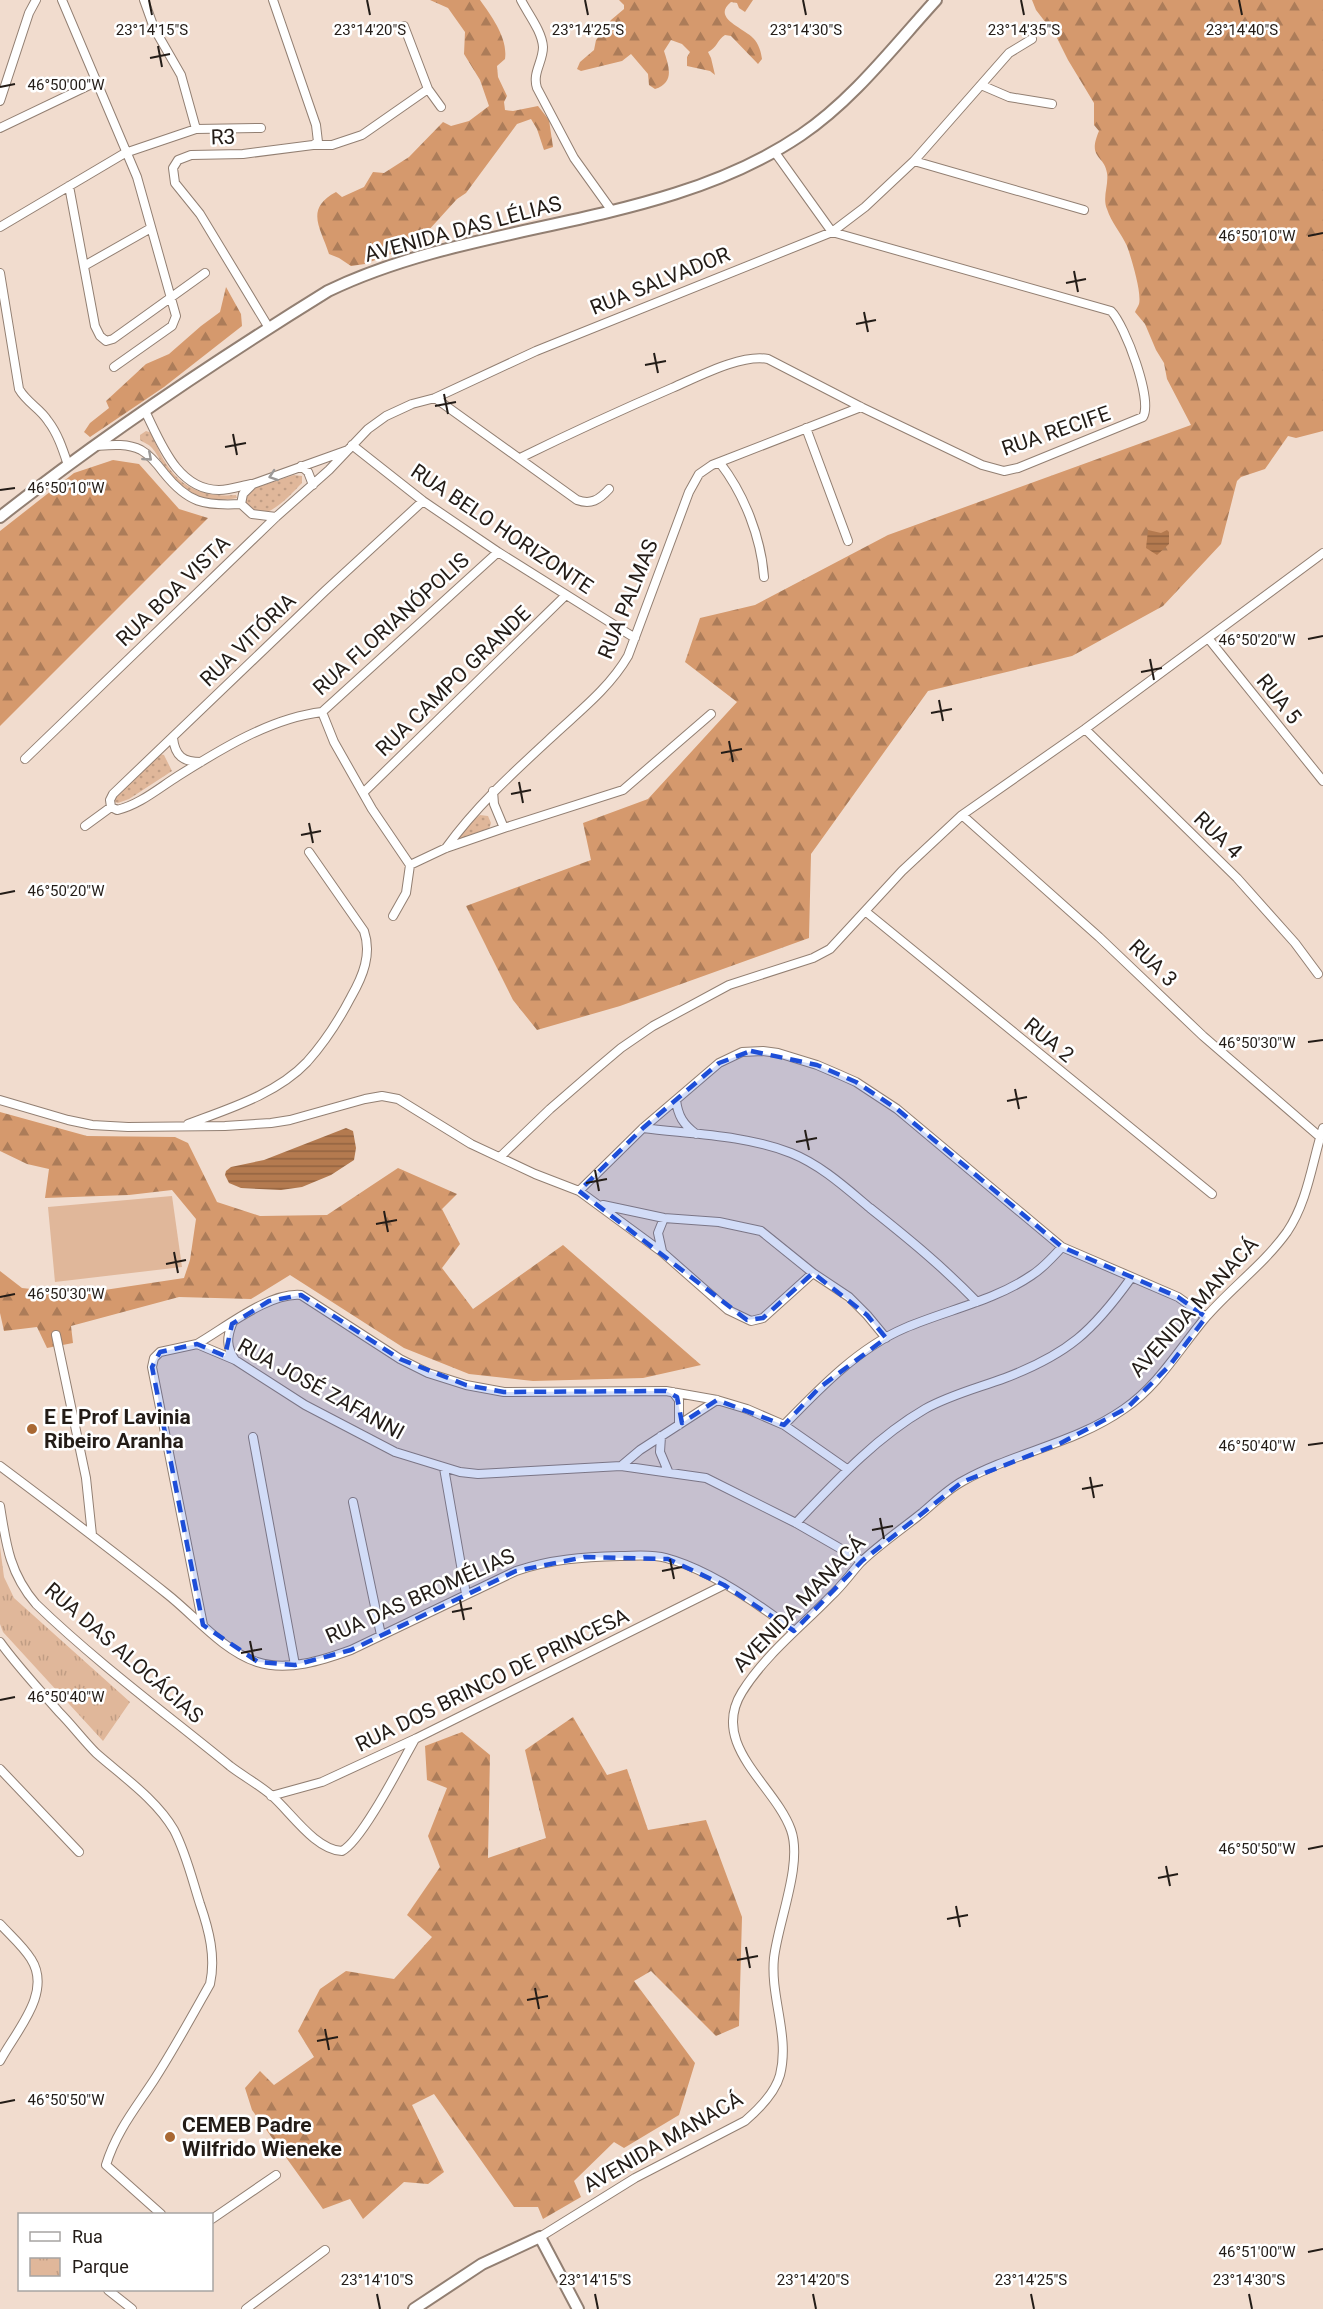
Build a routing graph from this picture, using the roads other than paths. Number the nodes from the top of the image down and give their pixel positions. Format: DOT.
graph roads {
  1 [pos="36,0"];
  2 [pos="62,0"];
  3 [pos="144,0"];
  4 [pos="273,0"];
  5 [pos="520,0"];
  6 [pos="936,0"];
  7 [pos="404,26"];
  8 [pos="1032,39"];
  9 [pos="96,82"];
  10 [pos="981,85"];
  11 [pos="428,89"];
  12 [pos="0,101"];
  13 [pos="1052,104"];
  14 [pos="441,107"];
  15 [pos="0,128"];
  16 [pos="261,128"];
  17 [pos="196,129"];
  18 [pos="313,145"];
  19 [pos="774,151"];
  20 [pos="125,153"];
  21 [pos="914,161"];
  22 [pos="69,186"];
  23 [pos="1084,210"];
  24 [pos="612,211"];
  25 [pos="0,227"];
  26 [pos="152,228"];
  27 [pos="832,232"];
  28 [pos="84,266"];
  29 [pos="0,273"];
  30 [pos="205,273"];
  31 [pos="172,297"];
  32 [pos="269,328"];
  33 [pos="114,367"];
  34 [pos="435,398"];
  35 [pos="861,407"];
  36 [pos="145,411"];
  37 [pos="806,428"];
  38 [pos="93,446"];
  39 [pos="350,447"];
  40 [pos="520,458"];
  41 [pos="720,463"];
  42 [pos="68,465"];
  43 [pos="301,466"];
  44 [pos="253,483"];
  45 [pos="313,484"];
  46 [pos="609,489"];
  47 [pos="423,501"];
  48 [pos="241,504"];
  49 [pos="276,516"];
  50 [pos="0,517"];
  51 [pos="848,541"];
  52 [pos="498,552"];
  53 [pos="1323,553"];
  54 [pos="764,577"];
  55 [pos="566,595"];
  56 [pos="635,638"];
  57 [pos="1208,638"];
  58 [pos="322,712"];
  59 [pos="711,714"];
  60 [pos="1085,729"];
  61 [pos="173,738"];
  62 [pos="25,759"];
  63 [pos="201,762"];
  64 [pos="1323,781"];
  65 [pos="493,791"];
  66 [pos="364,792"];
  67 [pos="112,808"];
  68 [pos="962,816"];
  69 [pos="86,826"];
  70 [pos="504,828"];
  71 [pos="446,849"];
  72 [pos="309,852"];
  73 [pos="410,865"];
  74 [pos="865,911"];
  75 [pos="393,916"];
  76 [pos="1318,974"];
  77 [pos="0,1100"];
  78 [pos="676,1100"];
  79 [pos="184,1126"];
  80 [pos="643,1128"];
  81 [pos="1323,1128"];
  82 [pos="697,1134"];
  83 [pos="1320,1137"];
  84 [pos="500,1157"];
  85 [pos="579,1191"];
  86 [pos="1212,1194"];
  87 [pos="599,1204"];
  88 [pos="664,1218"];
  89 [pos="1062,1247"];
  90 [pos="662,1252"];
  91 [pos="813,1272"];
  92 [pos="1131,1278"];
  93 [pos="977,1302"];
  94 [pos="1206,1317"];
  95 [pos="232,1324"];
  96 [pos="56,1335"];
  97 [pos="886,1338"];
  98 [pos="197,1344"];
  99 [pos="235,1360"];
  100 [pos="673,1392"];
  101 [pos="717,1400"];
  102 [pos="679,1425"];
  103 [pos="784,1425"];
  104 [pos="661,1436"];
  105 [pos="253,1437"];
  106 [pos="0,1466"];
  107 [pos="621,1466"];
  108 [pos="444,1467"];
  109 [pos="847,1469"];
  110 [pos="668,1471"];
  111 [pos="353,1502"];
  112 [pos="0,1506"];
  113 [pos="796,1523"];
  114 [pos="92,1535"];
  115 [pos="862,1561"];
  116 [pos="724,1585"];
  117 [pos="466,1594"];
  118 [pos="203,1625"];
  119 [pos="794,1631"];
  120 [pos="381,1635"];
  121 [pos="0,1642"];
  122 [pos="295,1665"];
  123 [pos="415,1739"];
  124 [pos="0,1769"];
  125 [pos="272,1796"];
  126 [pos="79,1852"];
  127 [pos="0,1924"];
  128 [pos="1,2057"];
  129 [pos="276,2175"];
  130 [pos="160,2213"];
  131 [pos="213,2218"];
  132 [pos="540,2237"];
  133 [pos="325,2250"];
  134 [pos="111,2291"];
  135 [pos="132,2309"];
  136 [pos="246,2309"];
  137 [pos="414,2309"];
  138 [pos="578,2309"];
  1 -- 12 [label="street"];
  2 -- 9 [label="street"];
  3 -- 17 [label="street"];
  4 -- 18 [label="street"];
  5 -- 24 [label="street"];
  6 -- 19 [label="street, AVENIDA DAS LÉLIAS"];
  7 -- 11 [label="street"];
  8 -- 10 [label="street, RUA SALVADOR"];
  9 -- 15 [label="street"];
  9 -- 20 [label="street"];
  10 -- 13 [label="street"];
  10 -- 21 [label="street, RUA SALVADOR"];
  11 -- 14 [label="street"];
  11 -- 18 [label="street"];
  16 -- 17 [label="street"];
  17 -- 20 [label="street"];
  18 -- 32 [label="street, R3"];
  19 -- 24 [label="street, AVENIDA DAS LÉLIAS"];
  19 -- 27 [label="street"];
  20 -- 22 [label="street"];
  20 -- 26 [label="street"];
  21 -- 23 [label="street"];
  21 -- 27 [label="street, RUA SALVADOR"];
  22 -- 25 [label="street"];
  22 -- 28 [label="street"];
  24 -- 32 [label="street, AVENIDA DAS LÉLIAS"];
  26 -- 28 [label="street"];
  26 -- 31 [label="street"];
  27 -- 34 [label="street, RUA SALVADOR"];
  27 -- 35 [label="street, RUA RECIFE"];
  28 -- 31 [label="street"];
  29 -- 42 [label="street"];
  30 -- 31 [label="street"];
  31 -- 33 [label="street"];
  32 -- 36 [label="street, AVENIDA DAS LÉLIAS"];
  34 -- 39 [label="street, RUA SALVADOR"];
  34 -- 40 [label="street"];
  35 -- 37 [label="street, RUA PALMAS"];
  35 -- 40 [label="street, RUA RECIFE"];
  36 -- 38 [label="street, AVENIDA DAS LÉLIAS"];
  36 -- 44 [label="street, RUA SALVADOR"];
  37 -- 41 [label="street, RUA PALMAS"];
  37 -- 51 [label="street"];
  38 -- 42 [label="street, AVENIDA DAS LÉLIAS"];
  38 -- 48 [label="street, one-way"];
  39 -- 43 [label="street, RUA SALVADOR"];
  39 -- 45 [label="street, RUA BOA VISTA"];
  39 -- 47 [label="street, RUA BELO HORIZONTE"];
  40 -- 46 [label="street"];
  41 -- 54 [label="street"];
  41 -- 56 [label="street, RUA PALMAS"];
  42 -- 50 [label="street, AVENIDA DAS LÉLIAS"];
  43 -- 44 [label="street, RUA SALVADOR, one-way"];
  43 -- 45 [label="street"];
  44 -- 48 [label="street"];
  45 -- 49 [label="street, RUA BOA VISTA"];
  47 -- 52 [label="street, RUA BELO HORIZONTE"];
  47 -- 61 [label="street, RUA VITÓRIA"];
  48 -- 49 [label="street"];
  49 -- 62 [label="street, RUA BOA VISTA"];
  52 -- 55 [label="street, RUA BELO HORIZONTE"];
  52 -- 58 [label="street, RUA FLORIANÓPOLIS"];
  53 -- 57 [label="street"];
  55 -- 56 [label="street, RUA BELO HORIZONTE"];
  55 -- 66 [label="street, RUA CAMPO GRANDE"];
  56 -- 65 [label="street, RUA PALMAS"];
  57 -- 60 [label="street"];
  57 -- 64 [label="street, RUA 5"];
  58 -- 63 [label="street, RUA FLORIANÓPOLIS"];
  58 -- 66 [label="street"];
  59 -- 70 [label="street"];
  60 -- 68 [label="street"];
  60 -- 76 [label="street, RUA 4"];
  61 -- 63 [label="street"];
  61 -- 67 [label="street, RUA VITÓRIA"];
  63 -- 67 [label="street, RUA FLORIANÓPOLIS"];
  65 -- 70 [label="street"];
  65 -- 71 [label="street, RUA PALMAS"];
  66 -- 73 [label="street"];
  67 -- 69 [label="street"];
  68 -- 74 [label="street"];
  68 -- 83 [label="street, RUA 3"];
  70 -- 71 [label="street"];
  71 -- 73 [label="street"];
  72 -- 79 [label="street"];
  73 -- 75 [label="street"];
  74 -- 84 [label="street"];
  74 -- 86 [label="street, RUA 2"];
  77 -- 79 [label="street"];
  78 -- 80 [label="street"];
  78 -- 82 [label="street"];
  78 -- 89 [label="street"];
  79 -- 84 [label="street"];
  80 -- 82 [label="street"];
  80 -- 85 [label="street"];
  81 -- 83 [label="street, AVENIDA MANACÁ"];
  82 -- 93 [label="street"];
  83 -- 94 [label="street, AVENIDA MANACÁ"];
  84 -- 85 [label="street"];
  85 -- 87 [label="street"];
  87 -- 88 [label="street"];
  87 -- 90 [label="street"];
  88 -- 90 [label="street"];
  88 -- 91 [label="street"];
  89 -- 92 [label="street"];
  89 -- 93 [label="street"];
  90 -- 91 [label="street"];
  91 -- 97 [label="street"];
  92 -- 94 [label="street"];
  92 -- 109 [label="street"];
  93 -- 97 [label="street"];
  94 -- 115 [label="street, AVENIDA MANACÁ"];
  95 -- 98 [label="street"];
  95 -- 99 [label="street"];
  95 -- 100 [label="street"];
  96 -- 114 [label="street"];
  97 -- 103 [label="street"];
  98 -- 99 [label="street, RUA JOSÉ ZAFANNI"];
  98 -- 118 [label="street"];
  99 -- 108 [label="street, RUA JOSÉ ZAFANNI"];
  100 -- 101 [label="street"];
  100 -- 102 [label="street"];
  101 -- 102 [label="street"];
  101 -- 103 [label="street"];
  102 -- 104 [label="street"];
  103 -- 109 [label="street"];
  104 -- 107 [label="street"];
  104 -- 110 [label="street"];
  105 -- 122 [label="street"];
  106 -- 114 [label="street, RUA DAS BROMÉLIAS"];
  107 -- 108 [label="street, RUA JOSÉ ZAFANNI"];
  107 -- 110 [label="street, RUA JOSÉ ZAFANNI"];
  108 -- 117 [label="street"];
  109 -- 113 [label="street"];
  110 -- 113 [label="street, RUA JOSÉ ZAFANNI"];
  111 -- 120 [label="street"];
  112 -- 125 [label="street, RUA DAS ALOCÁCIAS"];
  113 -- 115 [label="street, RUA JOSÉ ZAFANNI"];
  114 -- 118 [label="street, RUA DAS BROMÉLIAS"];
  115 -- 119 [label="street, AVENIDA MANACÁ"];
  116 -- 117 [label="street, RUA DAS BROMÉLIAS"];
  116 -- 119 [label="street, RUA DAS BROMÉLIAS"];
  116 -- 123 [label="street, RUA DOS BRINCO DE PRINCESA"];
  117 -- 120 [label="street, RUA DAS BROMÉLIAS"];
  118 -- 122 [label="street, RUA DAS BROMÉLIAS"];
  119 -- 132 [label="street, AVENIDA MANACÁ"];
  120 -- 122 [label="street, RUA DAS BROMÉLIAS"];
  121 -- 130 [label="street"];
  123 -- 125 [label="street, RUA DOS BRINCO DE PRINCESA"];
  123 -- 125 [label="street"];
  124 -- 126 [label="street"];
  127 -- 128 [label="street"];
  129 -- 131 [label="street"];
  132 -- 137 [label="street, AVENIDA MANACÁ"];
  132 -- 138 [label="street"];
  133 -- 136 [label="street"];
  134 -- 135 [label="street"];
}
